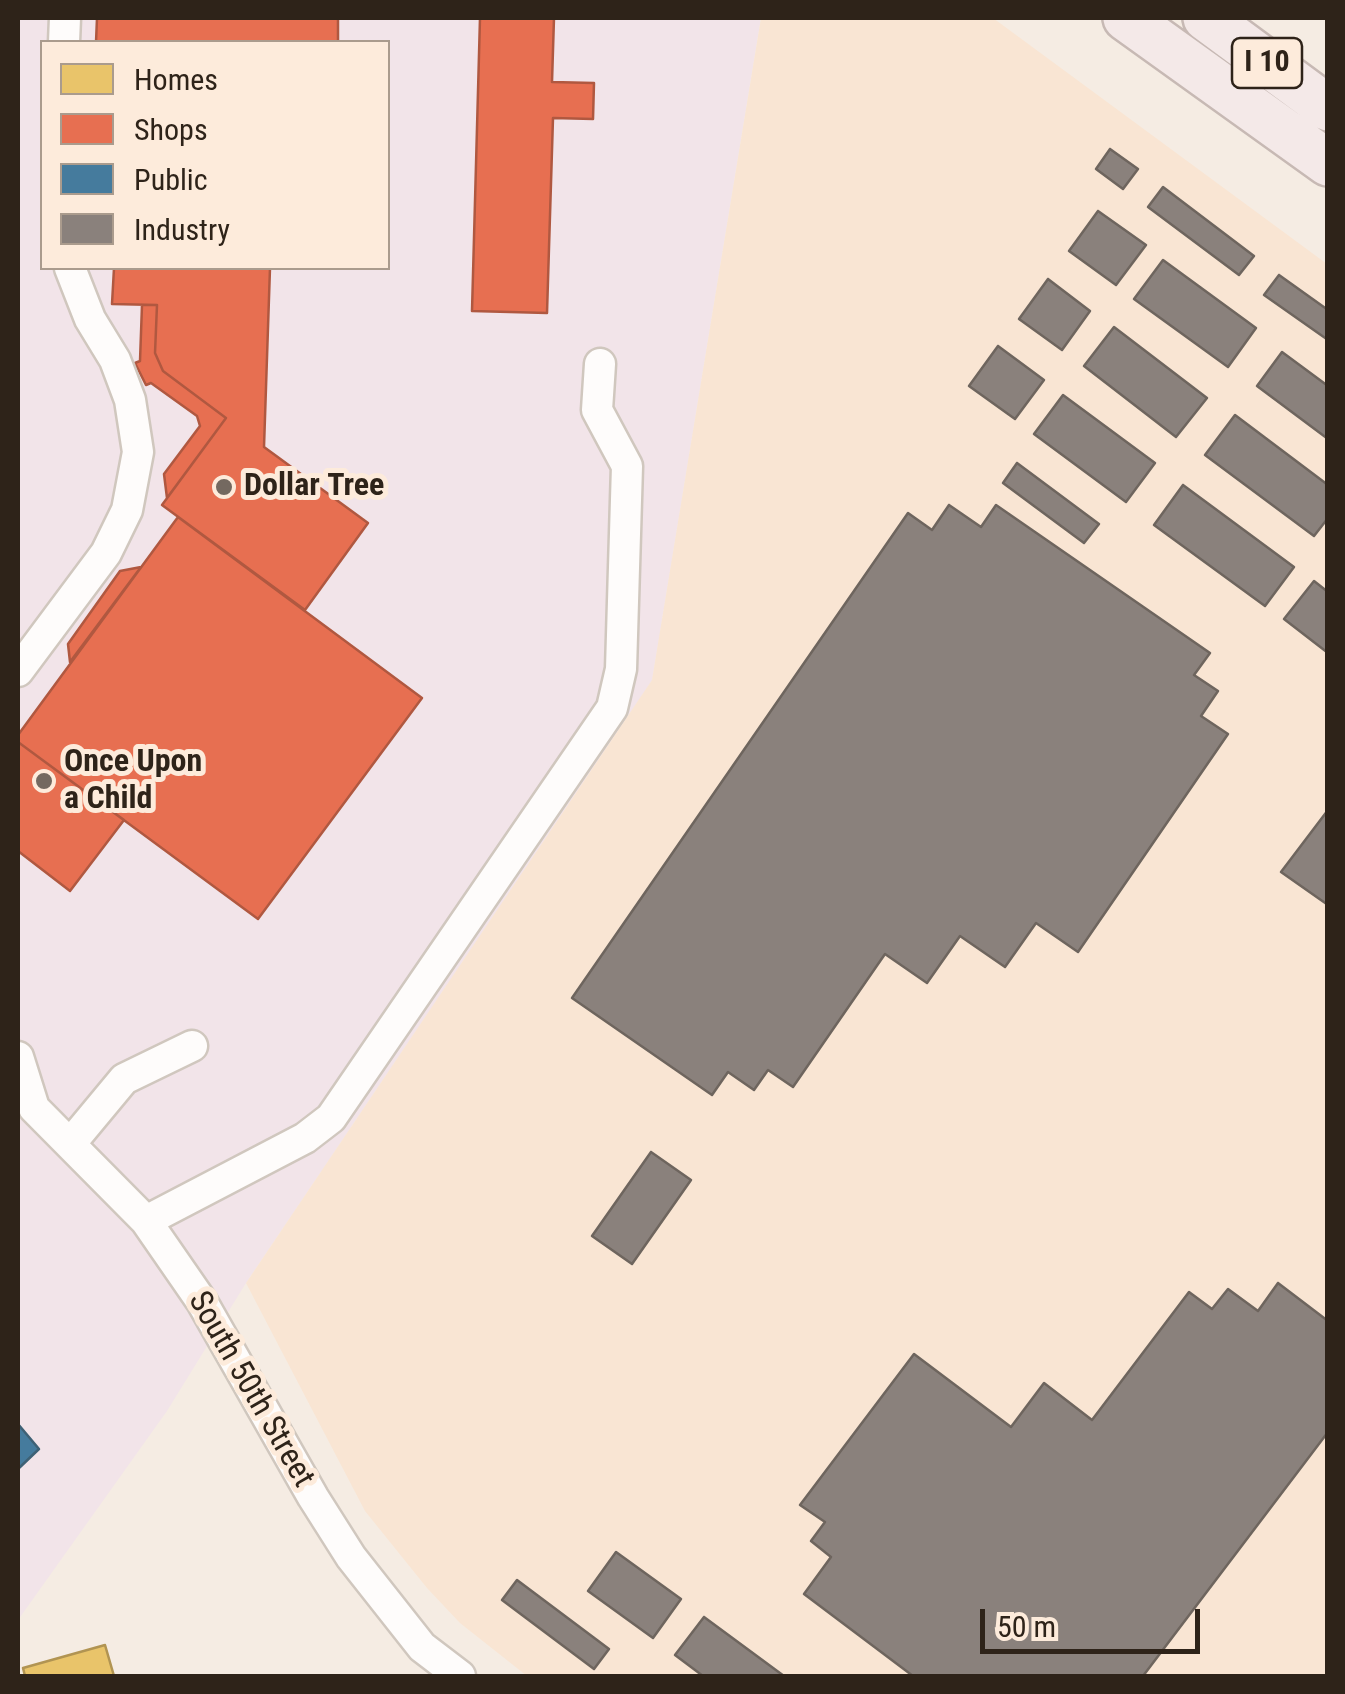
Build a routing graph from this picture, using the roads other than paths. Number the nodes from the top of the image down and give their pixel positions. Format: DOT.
graph roads {
  1 [pos="1126,18"];
  2 [pos="1206,18"];
  3 [pos="1328,108"];
  4 [pos="1328,163"];
  5 [pos="71,270"];
  6 [pos="600,364"];
  7 [pos="18,672"];
  8 [pos="192,1046"];
  9 [pos="18,1057"];
  10 [pos="26,1106"];
  11 [pos="70,1144"];
  12 [pos="146,1221"];
  13 [pos="460,1676"];
  1 -- 4 [label="highway"];
  2 -- 3 [label="highway, I 10"];
  5 -- 7 [label="street"];
  6 -- 12 [label="street"];
  8 -- 11 [label="street"];
  9 -- 10 [label="street, South 50th Street"];
  10 -- 11 [label="street, South 50th Street"];
  11 -- 12 [label="street, South 50th Street"];
  12 -- 13 [label="street, South 50th Street"];
}
